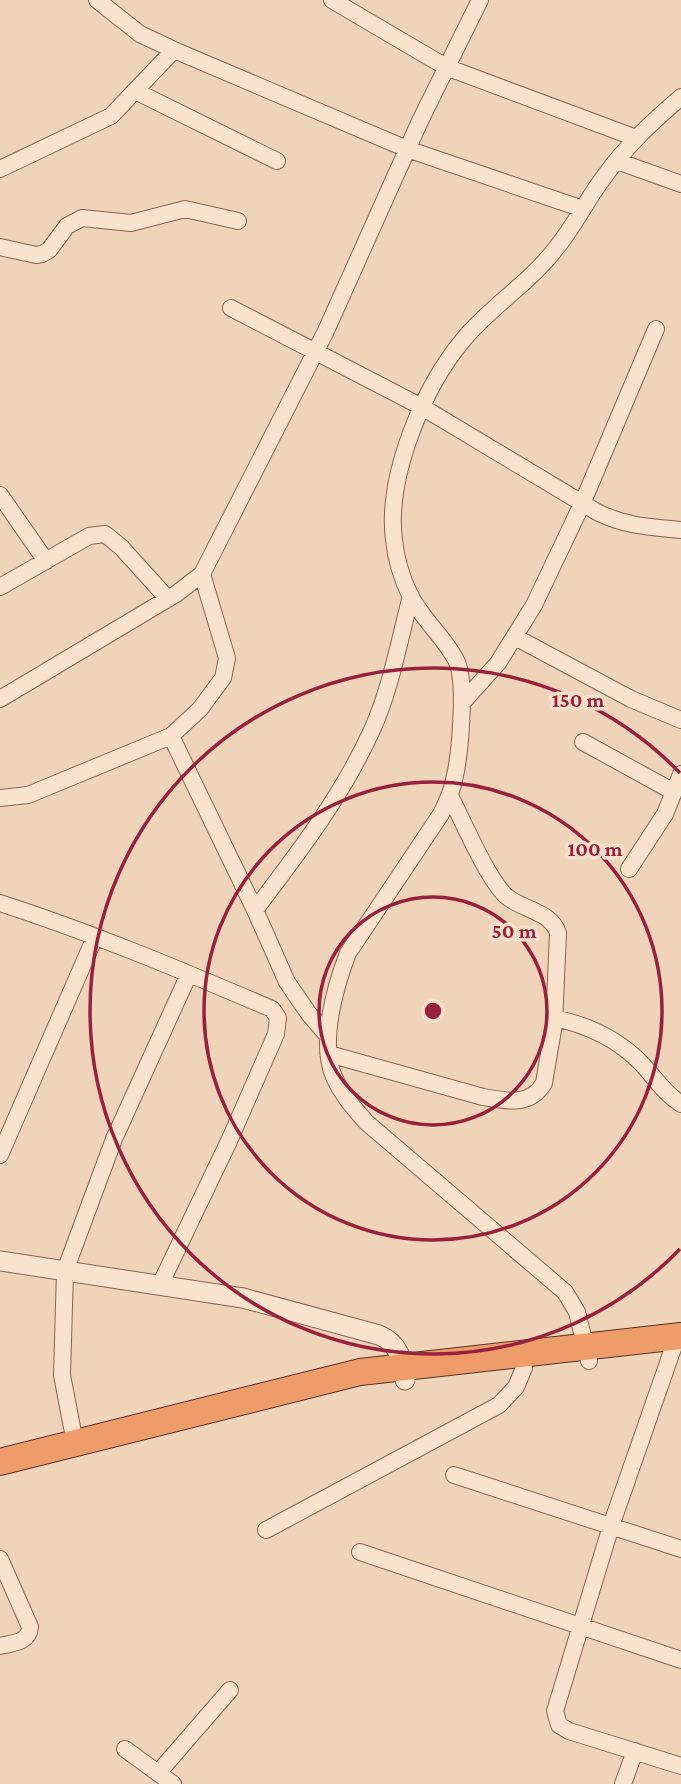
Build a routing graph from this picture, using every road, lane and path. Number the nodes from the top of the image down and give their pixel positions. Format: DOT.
graph roads {
  1 [pos="97,0"];
  2 [pos="332,0"];
  3 [pos="480,0"];
  4 [pos="174,50"];
  5 [pos="446,67"];
  6 [pos="135,91"];
  7 [pos="681,97"];
  8 [pos="636,138"];
  9 [pos="407,149"];
  10 [pos="277,161"];
  11 [pos="617,161"];
  12 [pos="0,169"];
  13 [pos="681,184"];
  14 [pos="583,209"];
  15 [pos="238,221"];
  16 [pos="0,247"];
  17 [pos="231,308"];
  18 [pos="656,329"];
  19 [pos="314,352"];
  20 [pos="422,407"];
  21 [pos="0,495"];
  22 [pos="582,504"];
  23 [pos="681,530"];
  24 [pos="46,561"];
  25 [pos="202,574"];
  26 [pos="0,587"];
  27 [pos="411,596"];
  28 [pos="168,599"];
  29 [pos="515,637"];
  30 [pos="0,699"];
  31 [pos="461,703"];
  32 [pos="681,720"];
  33 [pos="171,736"];
  34 [pos="583,742"];
  35 [pos="679,781"];
  36 [pos="450,796"];
  37 [pos="0,797"];
  38 [pos="629,869"];
  39 [pos="0,902"];
  40 [pos="256,910"];
  41 [pos="96,937"];
  42 [pos="189,974"];
  43 [pos="554,1018"];
  44 [pos="328,1036"];
  45 [pos="329,1054"];
  46 [pos="681,1104"];
  47 [pos="0,1155"];
  48 [pos="0,1261"];
  49 [pos="65,1270"];
  50 [pos="160,1285"];
  51 [pos="677,1344"];
  52 [pos="588,1354"];
  53 [pos="524,1368"];
  54 [pos="404,1374"];
  55 [pos="75,1443"];
  56 [pos="0,1462"];
  57 [pos="0,1475"];
  58 [pos="454,1475"];
  59 [pos="611,1526"];
  60 [pos="266,1530"];
  61 [pos="681,1549"];
  62 [pos="360,1552"];
  63 [pos="0,1559"];
  64 [pos="582,1627"];
  65 [pos="0,1646"];
  66 [pos="681,1660"];
  67 [pos="230,1689"];
  68 [pos="125,1749"];
  69 [pos="635,1751"];
  70 [pos="681,1766"];
  71 [pos="158,1773"];
  72 [pos="173,1784"];
  73 [pos="623,1784"];
  1 -- 4 [label="street"];
  2 -- 5 [label="street"];
  3 -- 5 [label="street"];
  4 -- 6 [label="street"];
  4 -- 9 [label="street"];
  5 -- 8 [label="street"];
  5 -- 9 [label="street"];
  6 -- 10 [label="street"];
  6 -- 12 [label="street"];
  7 -- 8 [label="street"];
  8 -- 11 [label="street"];
  9 -- 14 [label="street"];
  9 -- 19 [label="street"];
  11 -- 13 [label="street"];
  11 -- 14 [label="street"];
  14 -- 20 [label="street"];
  15 -- 16 [label="street"];
  17 -- 19 [label="street"];
  18 -- 22 [label="street"];
  19 -- 20 [label="street"];
  19 -- 25 [label="street"];
  20 -- 22 [label="street"];
  20 -- 27 [label="street"];
  21 -- 24 [label="street"];
  22 -- 23 [label="street"];
  22 -- 29 [label="street"];
  24 -- 26 [label="street"];
  24 -- 28 [label="street"];
  25 -- 28 [label="street"];
  25 -- 33 [label="street"];
  27 -- 31 [label="street"];
  27 -- 40 [label="street"];
  28 -- 30 [label="street"];
  29 -- 31 [label="street"];
  29 -- 32 [label="street"];
  31 -- 36 [label="street"];
  33 -- 37 [label="street"];
  33 -- 40 [label="street"];
  34 -- 35 [label="street"];
  35 -- 38 [label="street"];
  36 -- 43 [label="street"];
  36 -- 44 [label="street"];
  39 -- 41 [label="street"];
  40 -- 44 [label="street"];
  41 -- 42 [label="street"];
  41 -- 47 [label="street"];
  42 -- 49 [label="street"];
  42 -- 50 [label="street"];
  43 -- 45 [label="street"];
  43 -- 46 [label="street"];
  44 -- 45 [label="street"];
  45 -- 52 [label="street"];
  48 -- 49 [label="street"];
  49 -- 50 [label="street"];
  49 -- 55 [label="street"];
  50 -- 54 [label="street"];
  51 -- 52 [label="highway"];
  51 -- 59 [label="street"];
  52 -- 53 [label="highway"];
  52 -- 54 [label="highway"];
  53 -- 54 [label="highway"];
  53 -- 60 [label="street"];
  54 -- 55 [label="highway"];
  54 -- 57 [label="highway"];
  55 -- 56 [label="highway"];
  58 -- 59 [label="street"];
  59 -- 61 [label="street"];
  59 -- 64 [label="street"];
  62 -- 64 [label="street"];
  63 -- 65 [label="street"];
  64 -- 66 [label="street"];
  64 -- 69 [label="street"];
  67 -- 71 [label="street"];
  68 -- 71 [label="street"];
  69 -- 70 [label="street"];
  69 -- 73 [label="street"];
  71 -- 72 [label="street"];
}
